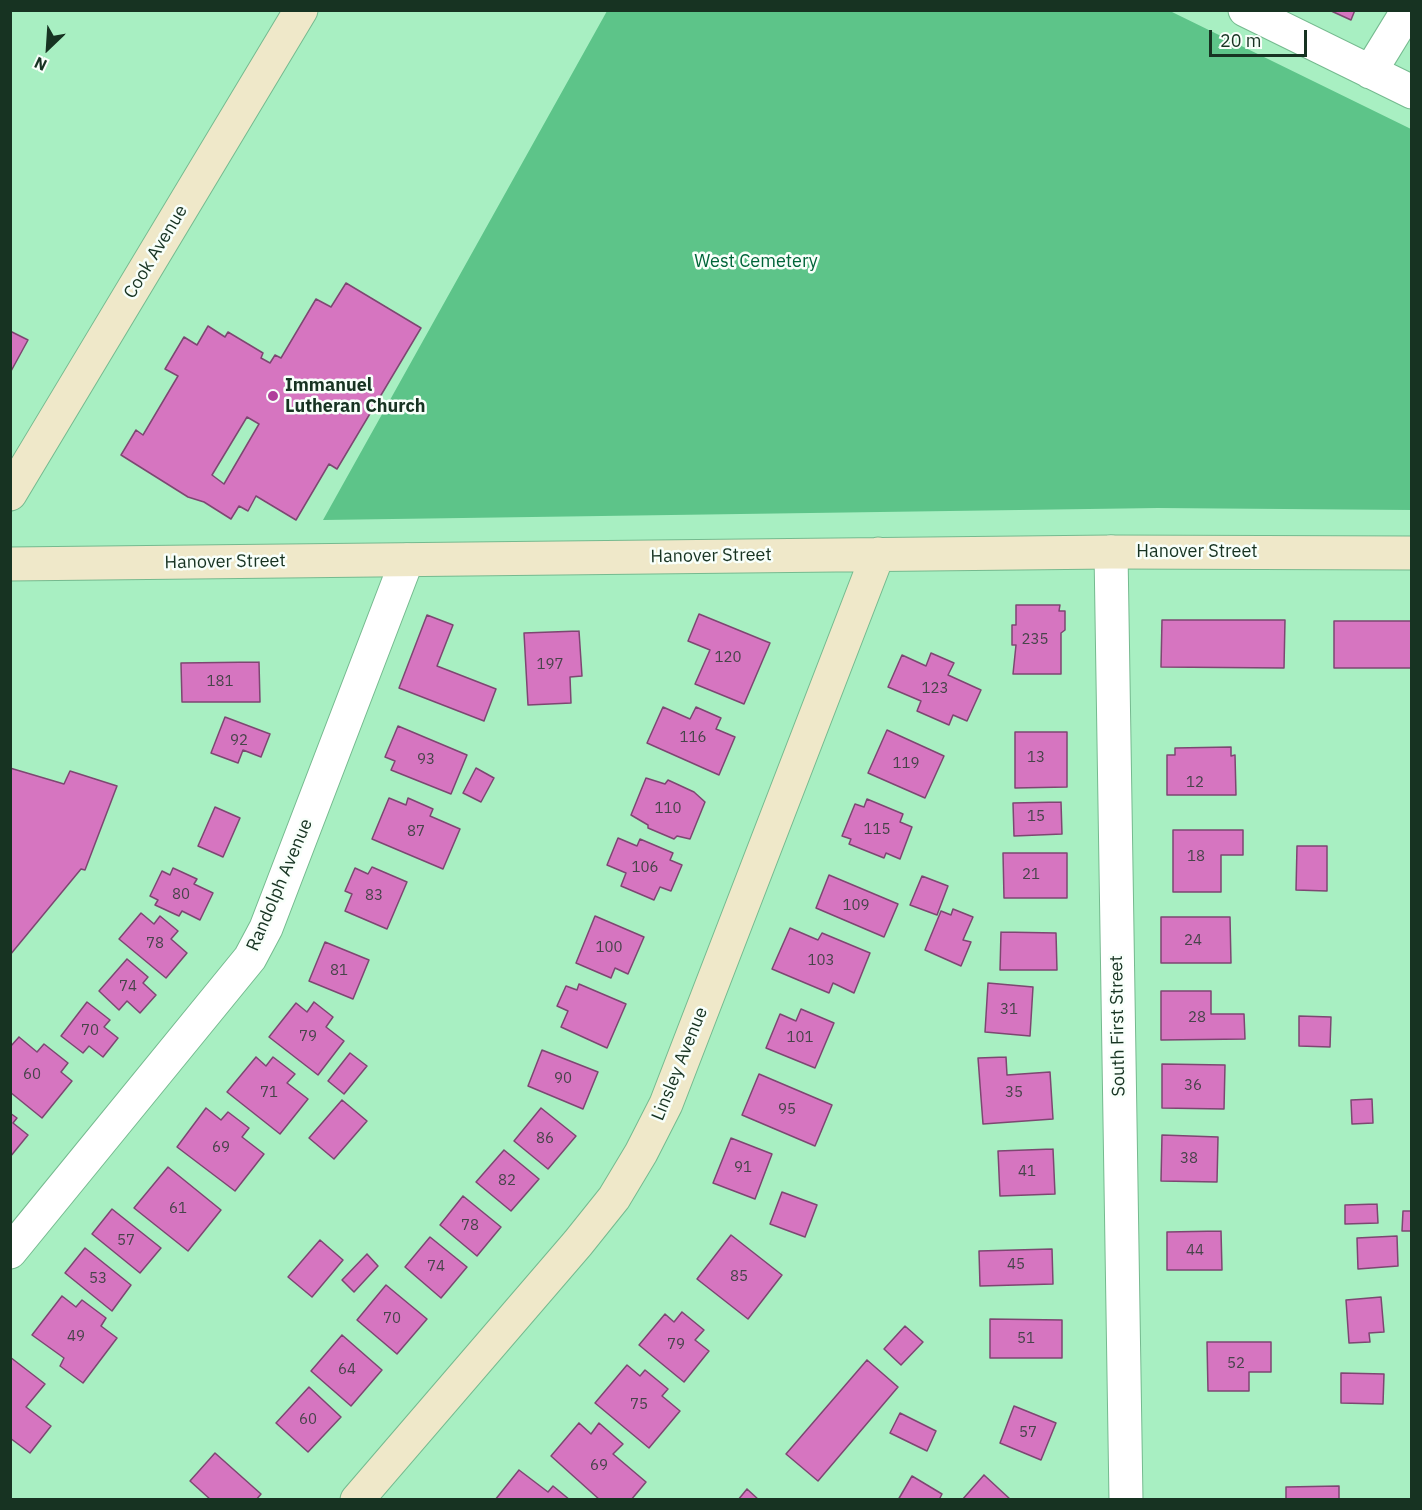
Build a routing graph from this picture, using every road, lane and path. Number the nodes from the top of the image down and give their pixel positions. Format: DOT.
graph roads {
  1 [pos="301,10"];
  2 [pos="1245,10"];
  3 [pos="1408,10"];
  4 [pos="1370,72"];
  5 [pos="1412,92"];
  6 [pos="10,494"];
  7 [pos="1111,552"];
  8 [pos="1412,553"];
  9 [pos="878,554"];
  10 [pos="407,560"];
  11 [pos="10,564"];
  12 [pos="10,1252"];
  13 [pos="357,1500"];
  14 [pos="1126,1500"];
  1 -- 6 [label="main road, Cook Avenue"];
  2 -- 4 [label="street"];
  3 -- 4 [label="street"];
  4 -- 5 [label="street"];
  7 -- 8 [label="main road, Hanover Street"];
  7 -- 9 [label="main road, Hanover Street"];
  7 -- 14 [label="street, South First Street"];
  9 -- 10 [label="main road, Hanover Street"];
  9 -- 13 [label="main road, Linsley Avenue"];
  10 -- 11 [label="main road, Hanover Street"];
  10 -- 12 [label="street, Randolph Avenue"];
}
